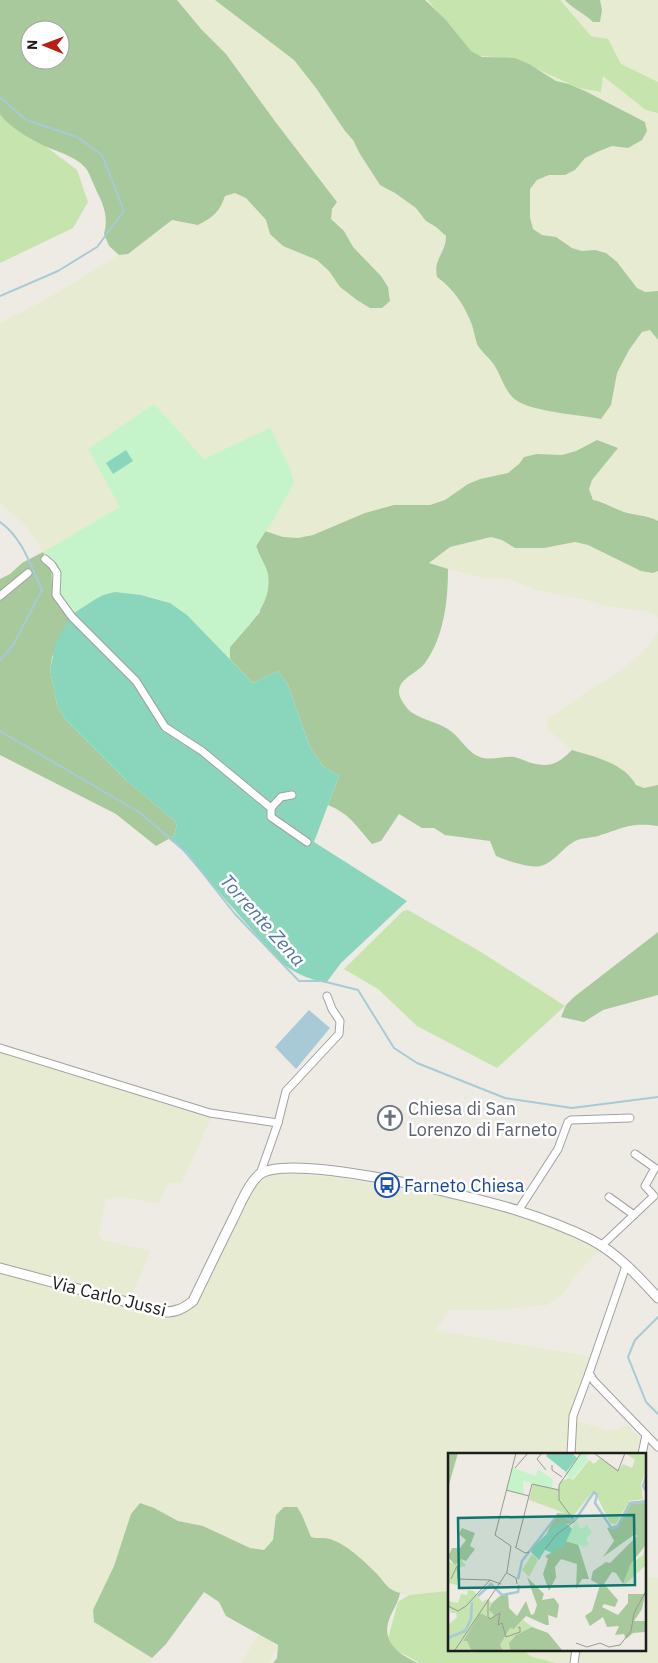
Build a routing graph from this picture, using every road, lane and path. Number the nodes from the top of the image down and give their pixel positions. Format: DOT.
graph roads {
  1 [pos="45,559"];
  2 [pos="28,573"];
  3 [pos="0,596"];
  4 [pos="292,795"];
  5 [pos="271,808"];
  6 [pos="307,842"];
  7 [pos="326,996"];
  8 [pos="0,1048"];
  9 [pos="630,1118"];
  10 [pos="278,1124"];
  11 [pos="635,1154"];
  12 [pos="260,1174"];
  13 [pos="609,1197"];
  14 [pos="518,1211"];
  15 [pos="634,1215"];
  16 [pos="601,1246"];
  17 [pos="626,1266"];
  18 [pos="0,1268"];
  19 [pos="658,1298"];
  20 [pos="589,1373"];
  21 [pos="646,1435"];
  22 [pos="658,1447"];
  23 [pos="571,1453"];
  24 [pos="642,1453"];
  25 [pos="576,1650"];
  26 [pos="574,1663"];
  1 -- 5 [label="street"];
  2 -- 3 [label="street"];
  4 -- 5 [label="street"];
  5 -- 6 [label="street"];
  7 -- 10 [label="street, Via Carlo Jussi"];
  8 -- 10 [label="street"];
  9 -- 14 [label="street"];
  10 -- 12 [label="street, Via Carlo Jussi"];
  11 -- 15 [label="street"];
  12 -- 14 [label="street"];
  12 -- 18 [label="street, Via Carlo Jussi"];
  13 -- 15 [label="street"];
  14 -- 16 [label="street"];
  15 -- 16 [label="street"];
  16 -- 17 [label="street"];
  17 -- 19 [label="street"];
  17 -- 20 [label="street"];
  20 -- 21 [label="street"];
  20 -- 23 [label="street"];
  21 -- 22 [label="street"];
  21 -- 24 [label="street"];
  25 -- 26 [label="street"];
}
